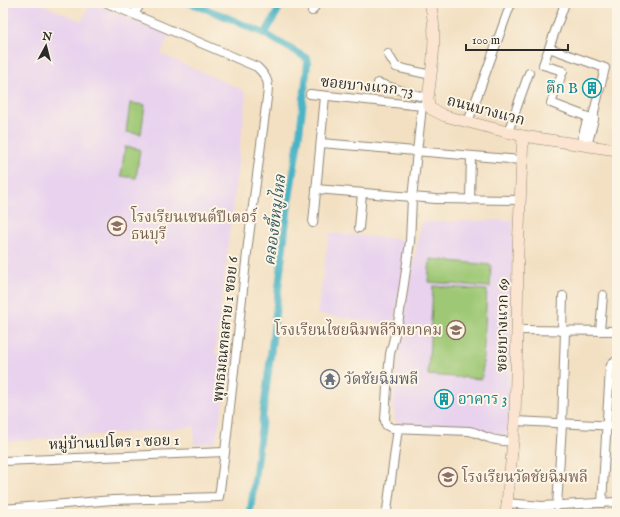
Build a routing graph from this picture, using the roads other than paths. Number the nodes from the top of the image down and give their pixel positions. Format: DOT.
graph roads {
  1 [pos="107,3"];
  2 [pos="141,3"];
  3 [pos="317,3"];
  4 [pos="430,3"];
  5 [pos="511,3"];
  6 [pos="565,3"];
  7 [pos="312,11"];
  8 [pos="134,14"];
  9 [pos="549,48"];
  10 [pos="388,54"];
  11 [pos="529,73"];
  12 [pos="430,76"];
  13 [pos="378,83"];
  14 [pos="310,94"];
  15 [pos="326,96"];
  16 [pos="426,103"];
  17 [pos="591,118"];
  18 [pos="468,122"];
  19 [pos="508,132"];
  20 [pos="523,136"];
  21 [pos="321,143"];
  22 [pos="584,145"];
  23 [pos="617,150"];
  24 [pos="417,152"];
  25 [pos="470,156"];
  26 [pos="522,160"];
  27 [pos="316,189"];
  28 [pos="362,193"];
  29 [pos="412,198"];
  30 [pos="470,200"];
  31 [pos="521,200"];
  32 [pos="313,223"];
  33 [pos="359,228"];
  34 [pos="603,294"];
  35 [pos="563,296"];
  36 [pos="518,330"];
  37 [pos="563,331"];
  38 [pos="600,331"];
  39 [pos="617,331"];
  40 [pos="617,361"];
  41 [pos="515,421"];
  42 [pos="562,424"];
  43 [pos="606,426"];
  44 [pos="617,426"];
  45 [pos="398,428"];
  46 [pos="512,442"];
  47 [pos="225,452"];
  48 [pos="3,461"];
  49 [pos="617,502"];
  50 [pos="602,503"];
  51 [pos="557,506"];
  52 [pos="3,509"];
  53 [pos="506,509"];
  54 [pos="387,510"];
  1 -- 8 [label="street, พุทธมณฑลสาย 1 ซอย 6"];
  2 -- 8 [label="street"];
  3 -- 7 [label="street"];
  4 -- 12 [label="street, ถนนบางแวก"];
  5 -- 18 [label="street"];
  6 -- 9 [label="street"];
  8 -- 47 [label="street, พุทธมณฑลสาย 1 ซอย 6"];
  9 -- 17 [label="street"];
  9 -- 17 [label="street"];
  10 -- 12 [label="street"];
  11 -- 19 [label="street"];
  12 -- 16 [label="street, ถนนบางแวก"];
  13 -- 16 [label="street"];
  14 -- 15 [label="street, ซอยบางแวก 73"];
  15 -- 16 [label="street, ซอยบางแวก 73"];
  15 -- 21 [label="street"];
  16 -- 18 [label="street, ถนนบางแวก"];
  16 -- 24 [label="street"];
  17 -- 22 [label="street"];
  18 -- 19 [label="street, ถนนบางแวก"];
  19 -- 20 [label="street, ถนนบางแวก"];
  20 -- 22 [label="street, ถนนบางแวก"];
  20 -- 26 [label="street, ซอยบางแวก 69"];
  21 -- 24 [label="street"];
  21 -- 27 [label="street"];
  22 -- 23 [label="street, ถนนบางแวก"];
  24 -- 25 [label="street"];
  24 -- 29 [label="street"];
  25 -- 26 [label="street"];
  25 -- 30 [label="street"];
  26 -- 31 [label="street, ซอยบางแวก 69"];
  27 -- 28 [label="street"];
  27 -- 32 [label="street"];
  28 -- 29 [label="street"];
  28 -- 33 [label="street"];
  29 -- 30 [label="street"];
  29 -- 45 [label="street"];
  30 -- 31 [label="street"];
  31 -- 36 [label="street, ซอยบางแวก 69"];
  34 -- 38 [label="street"];
  35 -- 37 [label="street"];
  36 -- 37 [label="street"];
  36 -- 41 [label="street, ซอยบางแวก 69"];
  37 -- 38 [label="street"];
  37 -- 42 [label="street"];
  38 -- 39 [label="street"];
  40 -- 43 [label="street"];
  41 -- 42 [label="street"];
  41 -- 46 [label="street, ซอยบางแวก 69"];
  42 -- 43 [label="street"];
  42 -- 51 [label="street"];
  43 -- 44 [label="street"];
  43 -- 50 [label="street"];
  45 -- 46 [label="street"];
  45 -- 54 [label="street"];
  46 -- 53 [label="street, ซอยบางแวก 69"];
  47 -- 48 [label="street, หมู่บ้านเปโตร 1 ซอย 1"];
  47 -- 52 [label="street, พุทธมณฑลสาย 1 ซอย 6"];
  49 -- 50 [label="street"];
  50 -- 51 [label="street"];
  51 -- 53 [label="street"];
}
